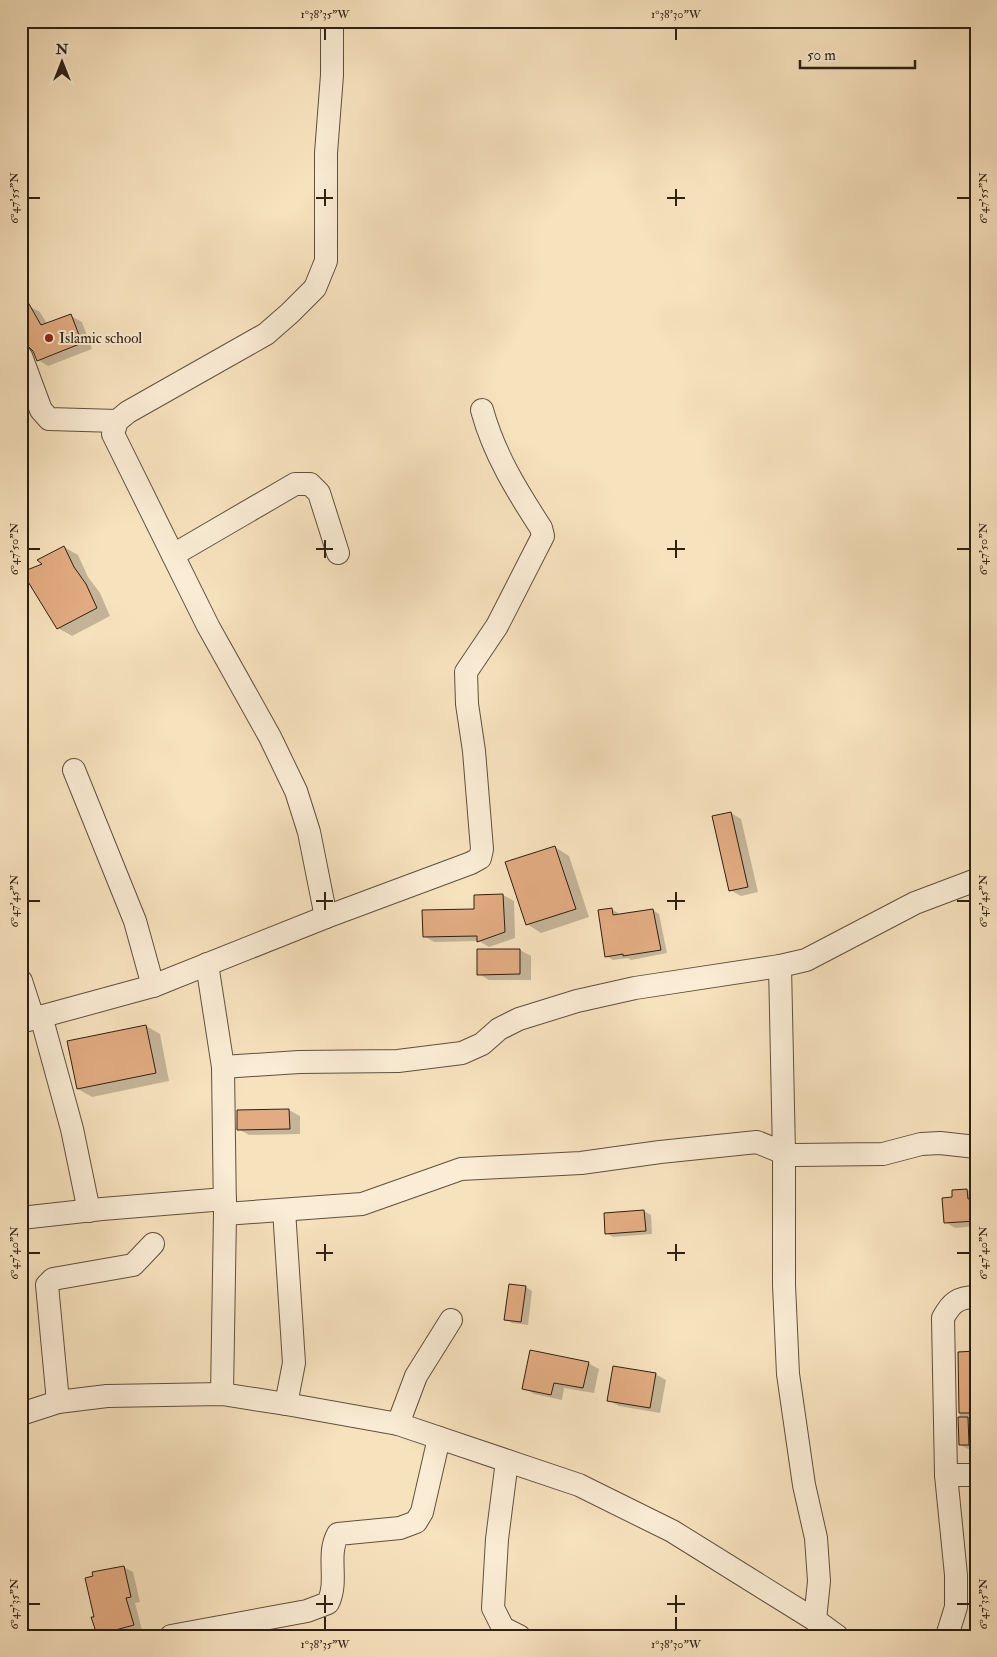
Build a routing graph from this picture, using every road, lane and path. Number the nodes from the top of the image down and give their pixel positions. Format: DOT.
graph roads {
  1 [pos="332,21"];
  2 [pos="21,356"];
  3 [pos="482,410"];
  4 [pos="117,421"];
  5 [pos="338,552"];
  6 [pos="173,555"];
  7 [pos="74,770"];
  8 [pos="976,880"];
  9 [pos="326,917"];
  10 [pos="207,964"];
  11 [pos="780,966"];
  12 [pos="21,981"];
  13 [pos="154,986"];
  14 [pos="32,1018"];
  15 [pos="223,1067"];
  16 [pos="976,1147"];
  17 [pos="784,1153"];
  18 [pos="225,1207"];
  19 [pos="284,1210"];
  20 [pos="89,1211"];
  21 [pos="21,1218"];
  22 [pos="153,1244"];
  23 [pos="976,1297"];
  24 [pos="451,1320"];
  25 [pos="222,1394"];
  26 [pos="58,1402"];
  27 [pos="286,1404"];
  28 [pos="21,1414"];
  29 [pos="398,1424"];
  30 [pos="439,1438"];
  31 [pos="507,1461"];
  32 [pos="976,1475"];
  33 [pos="946,1476"];
  34 [pos="966,1608"];
  35 [pos="815,1620"];
  36 [pos="171,1636"];
  37 [pos="519,1636"];
  38 [pos="837,1636"];
  39 [pos="948,1636"];
  1 -- 4 [label="street"];
  2 -- 4 [label="street"];
  3 -- 9 [label="street"];
  4 -- 6 [label="street"];
  5 -- 6 [label="street"];
  6 -- 9 [label="street"];
  7 -- 13 [label="street"];
  8 -- 11 [label="street"];
  9 -- 10 [label="street"];
  10 -- 13 [label="street"];
  10 -- 15 [label="street"];
  11 -- 15 [label="street"];
  11 -- 17 [label="street"];
  12 -- 14 [label="street"];
  13 -- 14 [label="street"];
  14 -- 20 [label="street"];
  15 -- 18 [label="street"];
  16 -- 17 [label="street"];
  17 -- 19 [label="street"];
  17 -- 35 [label="street"];
  18 -- 19 [label="street"];
  18 -- 20 [label="street"];
  18 -- 25 [label="street"];
  19 -- 27 [label="street"];
  20 -- 21 [label="street"];
  22 -- 26 [label="street"];
  23 -- 33 [label="street"];
  24 -- 29 [label="street"];
  25 -- 26 [label="street"];
  25 -- 27 [label="street"];
  26 -- 28 [label="street"];
  27 -- 29 [label="street"];
  29 -- 30 [label="street"];
  30 -- 31 [label="street"];
  30 -- 36 [label="street"];
  31 -- 35 [label="street"];
  31 -- 37 [label="street"];
  32 -- 33 [label="street"];
  33 -- 34 [label="street"];
  34 -- 39 [label="street"];
  35 -- 38 [label="street"];
}
